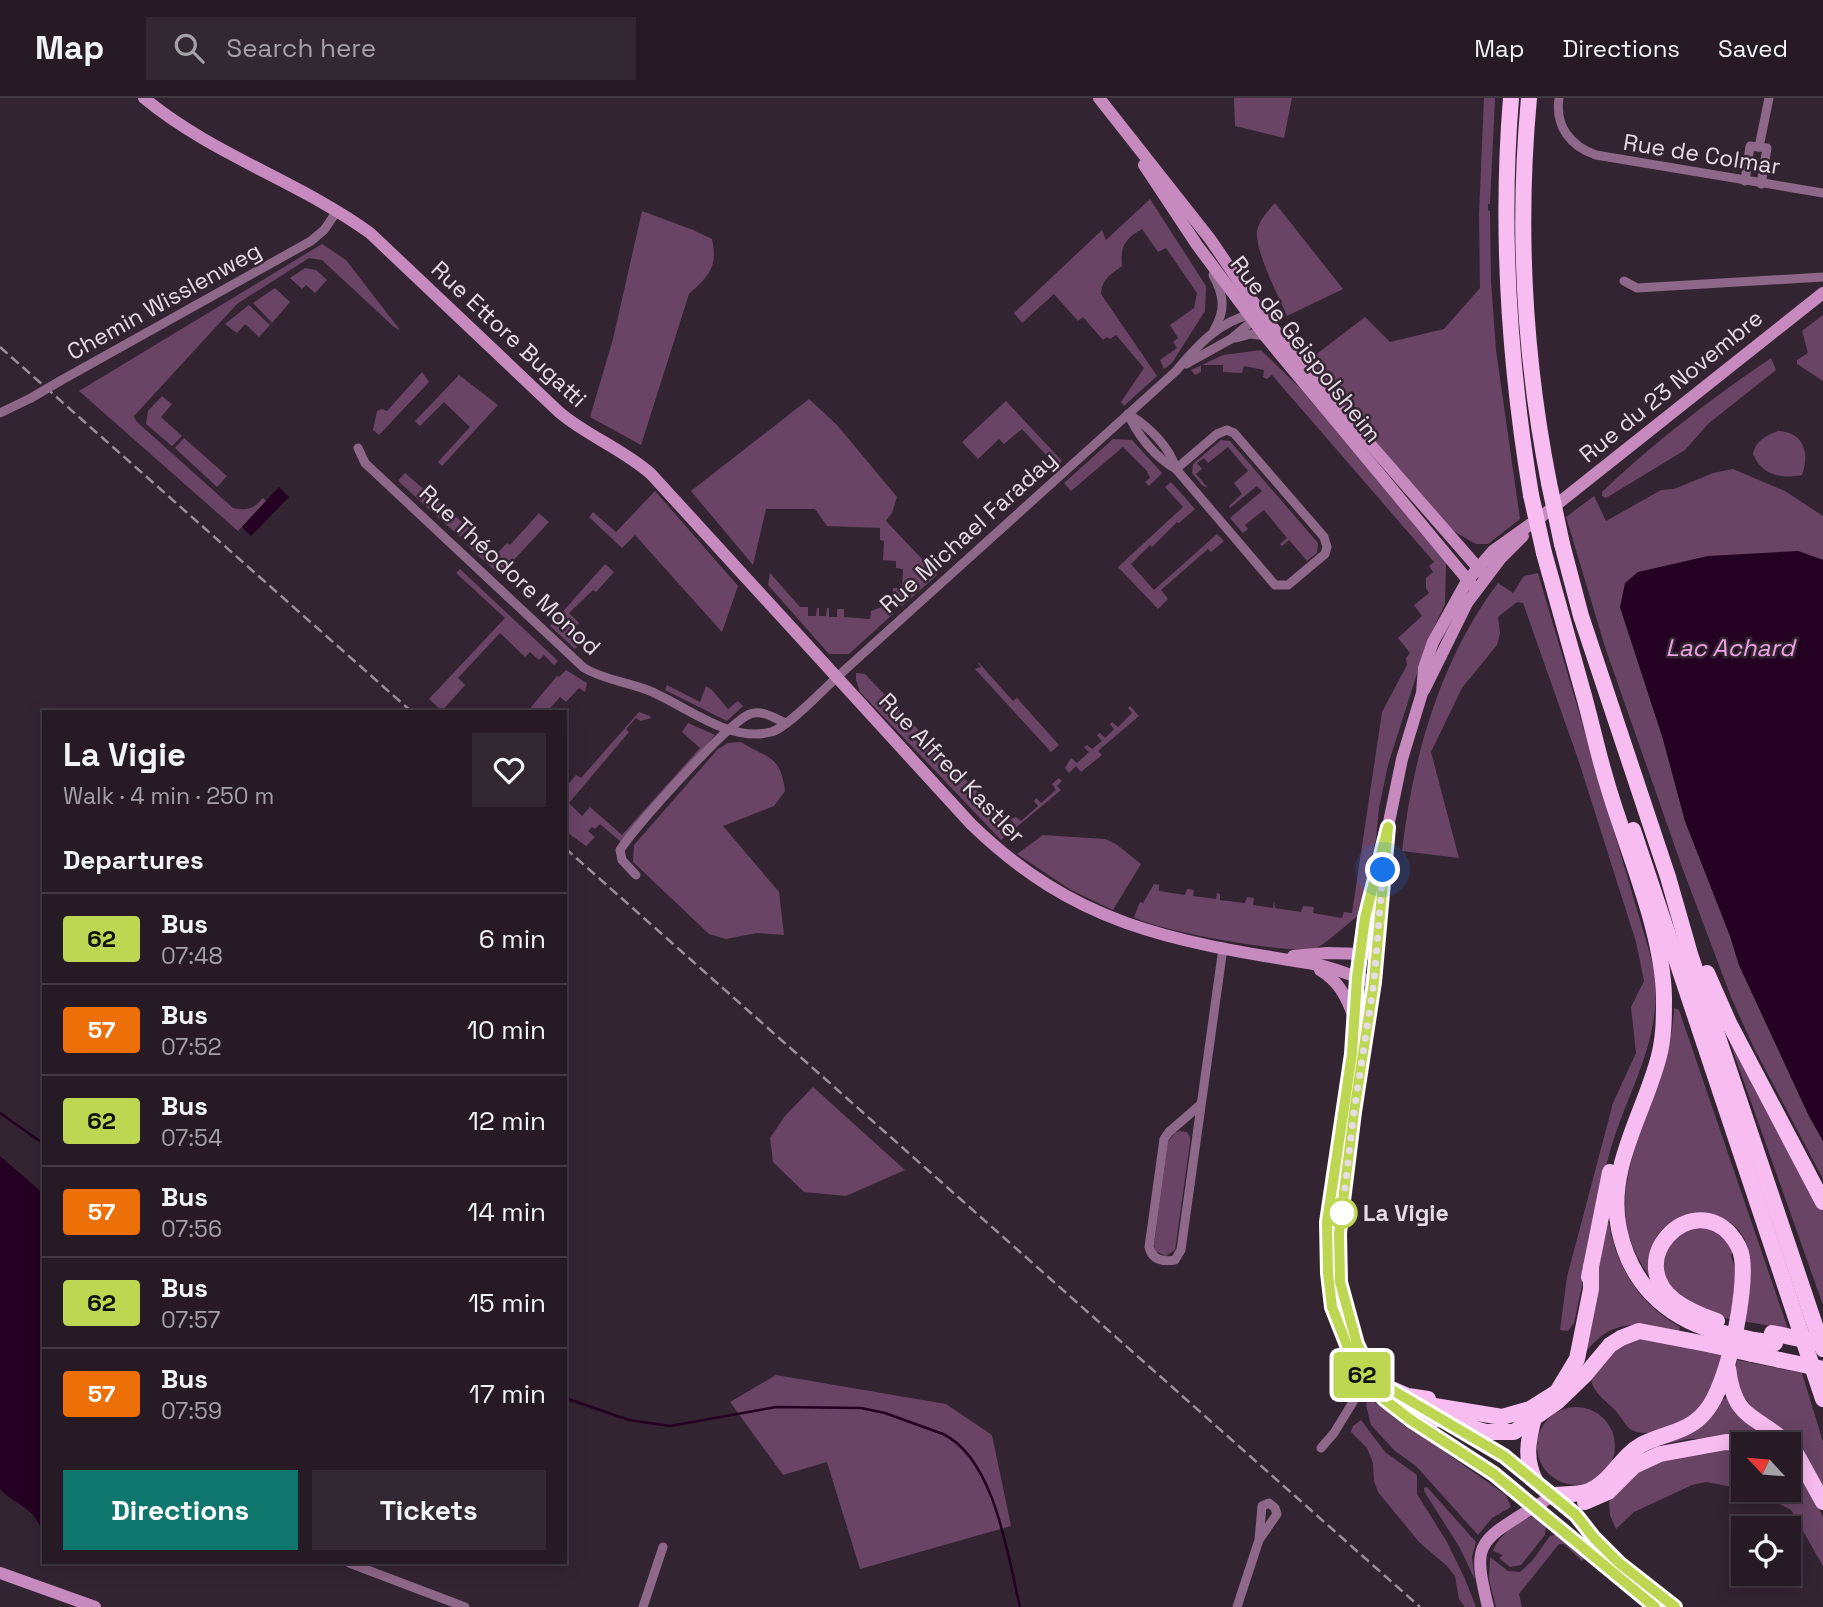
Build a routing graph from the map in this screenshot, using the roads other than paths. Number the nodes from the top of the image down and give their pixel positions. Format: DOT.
graph roads {
  1 [pos="144,98"];
  2 [pos="1099,98"];
  3 [pos="1511,98"];
  4 [pos="1529,98"];
  5 [pos="1559,98"];
  6 [pos="1769,98"];
  7 [pos="1118,123"];
  8 [pos="1759,147"];
  9 [pos="1745,181"];
  10 [pos="1761,184"];
  11 [pos="1823,193"];
  12 [pos="337,211"];
  13 [pos="1197,246"];
  14 [pos="1823,277"];
  15 [pos="1625,281"];
  16 [pos="1823,293"];
  17 [pos="1254,316"];
  18 [pos="1214,330"];
  19 [pos="1265,336"];
  20 [pos="1231,339"];
  21 [pos="1176,371"];
  22 [pos="0,413"];
  23 [pos="1128,414"];
  24 [pos="358,448"];
  25 [pos="1176,469"];
  26 [pos="1482,572"];
  27 [pos="1472,585"];
  28 [pos="837,677"];
  29 [pos="1584,696"];
  30 [pos="786,723"];
  31 [pos="730,730"];
  32 [pos="1388,827"];
  33 [pos="636,875"];
  34 [pos="1223,948"];
  35 [pos="1361,953"];
  36 [pos="1690,954"];
  37 [pos="1376,956"];
  38 [pos="1280,957"];
  39 [pos="1303,963"];
  40 [pos="1357,978"];
  41 [pos="1374,982"];
  42 [pos="1353,1016"];
  43 [pos="1663,1025"];
  44 [pos="1200,1105"];
  45 [pos="1823,1202"];
  46 [pos="1591,1267"];
  47 [pos="1715,1333"];
  48 [pos="1754,1341"];
  49 [pos="1823,1349"];
  50 [pos="1728,1366"];
  51 [pos="1823,1369"];
  52 [pos="1386,1393"];
  53 [pos="1823,1399"];
  54 [pos="1414,1413"];
  55 [pos="1534,1417"];
  56 [pos="1439,1419"];
  57 [pos="1771,1432"];
  58 [pos="1731,1443"];
  59 [pos="1321,1448"];
  60 [pos="1801,1464"];
  61 [pos="1801,1471"];
  62 [pos="1812,1481"];
  63 [pos="1535,1482"];
  64 [pos="1552,1495"];
  65 [pos="1823,1502"];
  66 [pos="1535,1507"];
  67 [pos="1259,1539"];
  68 [pos="663,1547"];
  69 [pos="352,1564"];
  70 [pos="0,1573"];
  71 [pos="95,1607"];
  72 [pos="465,1607"];
  73 [pos="643,1607"];
  74 [pos="1237,1607"];
  75 [pos="1488,1607"];
  76 [pos="1655,1607"];
  77 [pos="1675,1607"];
  1 -- 12 [label="main road, Rue Ettore Bugatti"];
  2 -- 7 [label="main road, Rue de Geispolsheim"];
  3 -- 29 [label="highway, bridge"];
  4 -- 36 [label="highway, bridge"];
  5 -- 9 [label="street, Rue de Colmar"];
  6 -- 8 [label="street"];
  7 -- 13 [label="main road, Rue de Geispolsheim"];
  7 -- 17 [label="main road, Rue de Geispolsheim"];
  8 -- 9 [label="street"];
  8 -- 10 [label="street"];
  9 -- 10 [label="street, Rue de Colmar"];
  10 -- 11 [label="street, Rue de Colmar"];
  12 -- 22 [label="street, Chemin Wisslenweg, bridge"];
  12 -- 28 [label="main road, Rue Ettore Bugatti"];
  13 -- 17 [label="main road, Rue de Geispolsheim"];
  13 -- 18 [label="street, Rue Michael Faraday"];
  14 -- 15 [label="street, Rue du 23 Novembre"];
  16 -- 26 [label="main road, Rue du 23 Novembre"];
  17 -- 18 [label="street, Rue Michael Faraday"];
  17 -- 19 [label="main road, Rue de Geispolsheim"];
  17 -- 20 [label="street, Rue Michael Faraday"];
  17 -- 26 [label="main road, Rue de Geispolsheim"];
  18 -- 21 [label="street, Rue Michael Faraday"];
  19 -- 20 [label="street, Rue Michael Faraday"];
  19 -- 27 [label="main road, Rue de Geispolsheim"];
  20 -- 21 [label="street, Rue Michael Faraday"];
  21 -- 23 [label="street, Rue Michael Faraday"];
  23 -- 25 [label="street"];
  23 -- 28 [label="street, Rue Michael Faraday"];
  24 -- 31 [label="street, Rue Théodore Monod"];
  25 -- 25 [label="street"];
  26 -- 27 [label="main road, Rue du 23 Novembre"];
  27 -- 32 [label="main road, Rue du 23 Novembre"];
  28 -- 30 [label="street, Rue Michael Faraday"];
  28 -- 34 [label="main road, Rue Alfred Kastler"];
  29 -- 43 [label="highway"];
  29 -- 53 [label="highway"];
  30 -- 31 [label="street, Rue Michael Faraday"];
  30 -- 31 [label="street"];
  31 -- 33 [label="street"];
  32 -- 35 [label="main road, Rue du 23 Novembre"];
  32 -- 37 [label="main road, Rue du 23 Novembre"];
  34 -- 38 [label="main road, Rue Alfred Kastler"];
  34 -- 44 [label="street"];
  35 -- 37 [label="main road, Rue Alfred Kastler"];
  35 -- 38 [label="main road, Rue Alfred Kastler"];
  35 -- 40 [label="main road, Rue du 23 Novembre"];
  36 -- 45 [label="highway"];
  36 -- 49 [label="highway"];
  37 -- 41 [label="main road, Rue du 23 Novembre"];
  38 -- 39 [label="main road, Rue Alfred Kastler"];
  39 -- 40 [label="main road, Rue Alfred Kastler"];
  39 -- 42 [label="main road"];
  40 -- 41 [label="main road, Rue Alfred Kastler"];
  40 -- 42 [label="main road, Rue du 23 Novembre"];
  41 -- 52 [label="main road, Rue du 23 Novembre"];
  42 -- 52 [label="main road"];
  43 -- 46 [label="highway"];
  43 -- 47 [label="highway"];
  44 -- 44 [label="street"];
  46 -- 52 [label="highway"];
  46 -- 54 [label="highway"];
  47 -- 48 [label="highway, bridge"];
  47 -- 50 [label="highway"];
  47 -- 55 [label="highway"];
  48 -- 49 [label="highway, bridge"];
  48 -- 51 [label="highway, bridge"];
  50 -- 57 [label="highway"];
  50 -- 64 [label="highway"];
  52 -- 54 [label="main road"];
  52 -- 59 [label="street"];
  54 -- 56 [label="highway"];
  54 -- 66 [label="main road"];
  55 -- 56 [label="highway"];
  55 -- 63 [label="highway"];
  56 -- 63 [label="main road"];
  58 -- 64 [label="highway"];
  60 -- 62 [label="highway"];
  61 -- 62 [label="highway"];
  62 -- 65 [label="highway"];
  63 -- 64 [label="main road"];
  64 -- 66 [label="main road"];
  64 -- 77 [label="main road"];
  66 -- 75 [label="main road"];
  66 -- 76 [label="main road"];
  67 -- 74 [label="street"];
  68 -- 73 [label="street"];
  69 -- 72 [label="street"];
  70 -- 71 [label="main road"];
}
